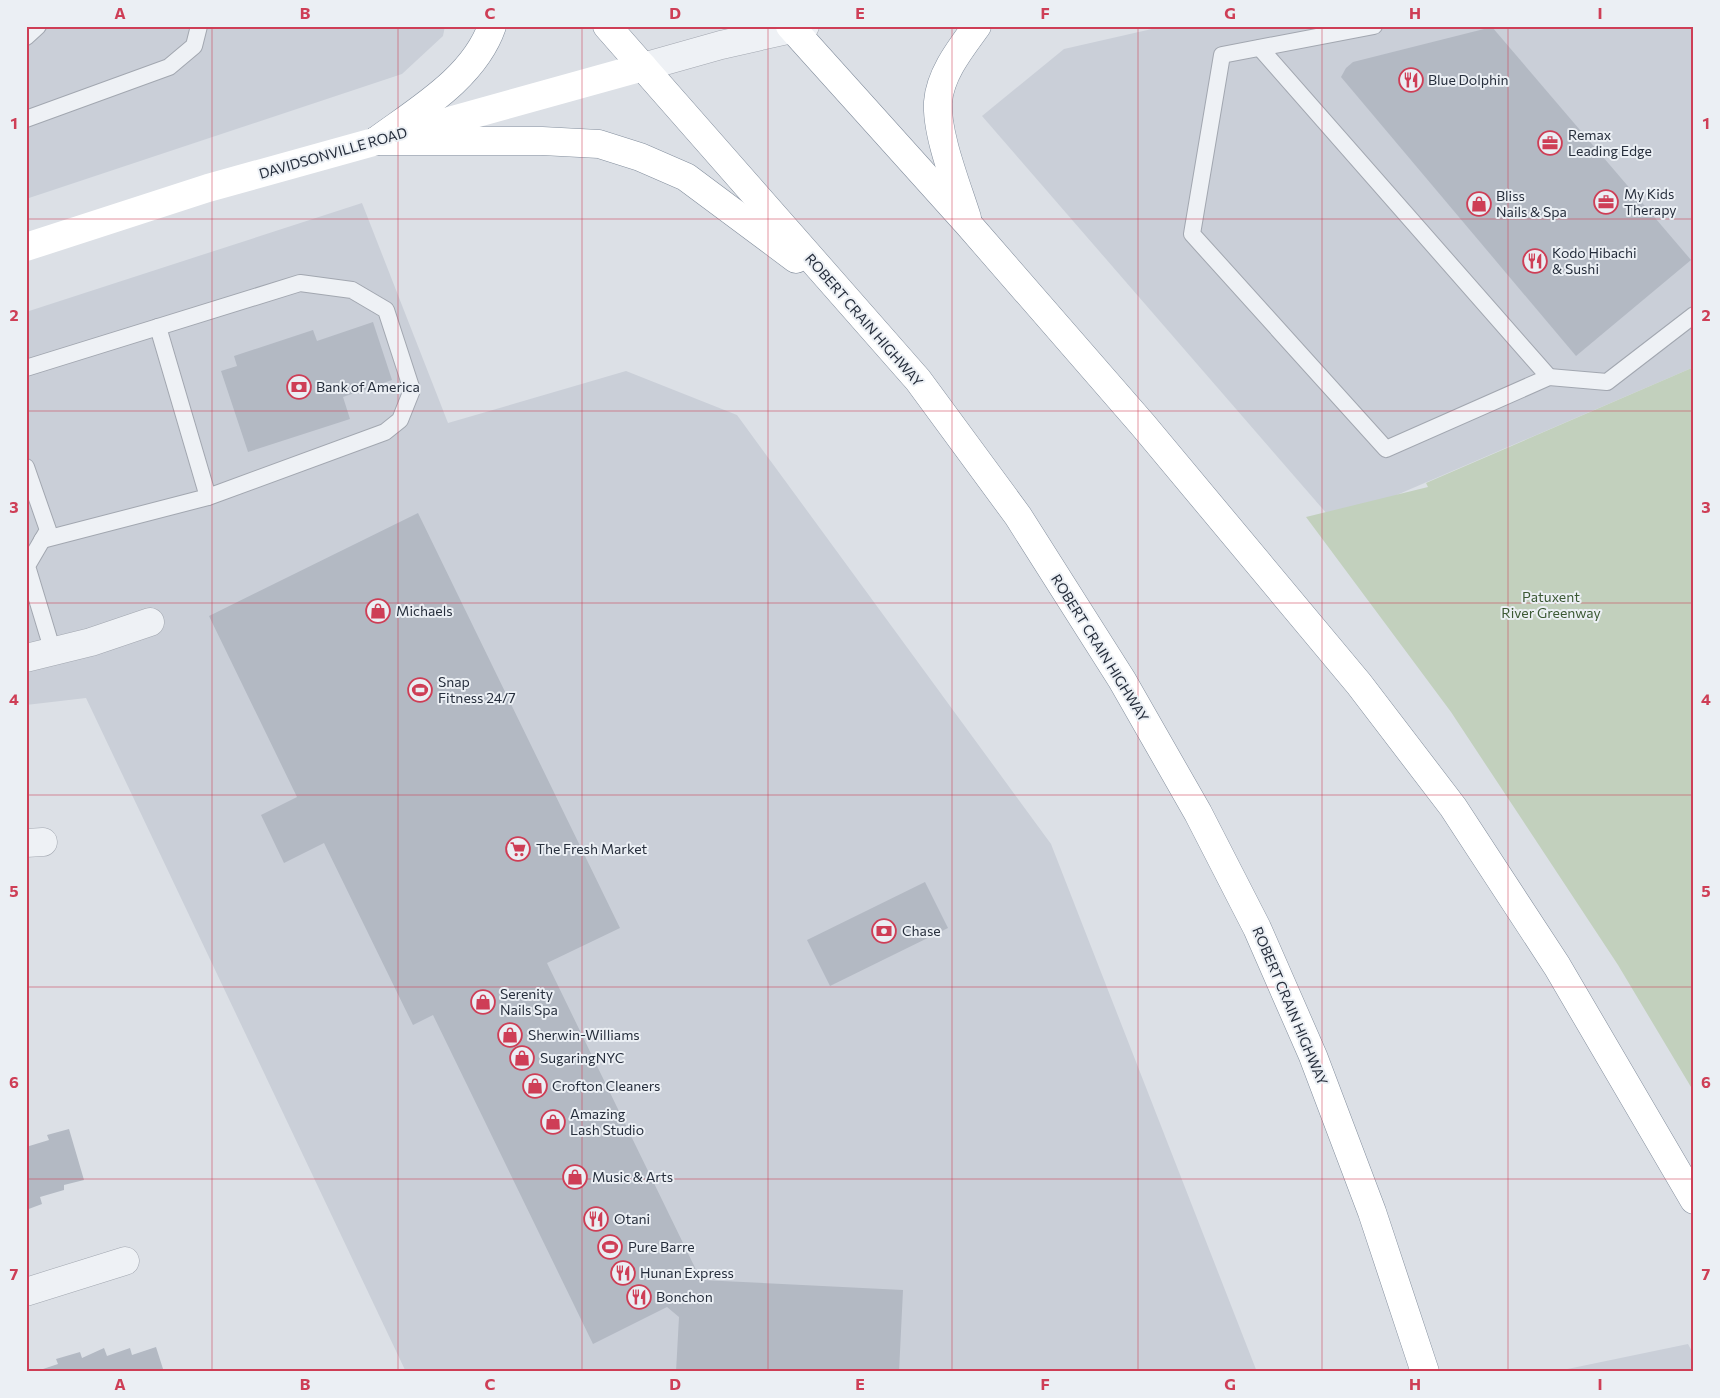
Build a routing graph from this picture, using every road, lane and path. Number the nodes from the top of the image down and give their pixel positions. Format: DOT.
graph roads {
  1 [pos="38,26"];
  2 [pos="199,26"];
  3 [pos="492,26"];
  4 [pos="607,26"];
  5 [pos="977,26"];
  6 [pos="1374,26"];
  7 [pos="795,27"];
  8 [pos="26,37"];
  9 [pos="1260,48"];
  10 [pos="643,67"];
  11 [pos="26,119"];
  12 [pos="376,141"];
  13 [pos="969,225"];
  14 [pos="26,248"];
  15 [pos="840,292"];
  16 [pos="1694,315"];
  17 [pos="158,327"];
  18 [pos="26,368"];
  19 [pos="1549,377"];
  20 [pos="26,467"];
  21 [pos="208,497"];
  22 [pos="42,540"];
  23 [pos="26,566"];
  24 [pos="150,622"];
  25 [pos="53,652"];
  26 [pos="26,658"];
  27 [pos="1694,1200"];
  28 [pos="126,1261"];
  29 [pos="26,1292"];
  30 [pos="1425,1372"];
  1 -- 8 [label="lane"];
  2 -- 11 [label="lane"];
  3 -- 12 [label="main road"];
  4 -- 10 [label="main road, ROBERT CRAIN HIGHWAY"];
  5 -- 13 [label="main road"];
  6 -- 9 [label="lane"];
  7 -- 10 [label="street"];
  7 -- 13 [label="main road"];
  9 -- 19 [label="lane"];
  9 -- 19 [label="lane"];
  10 -- 12 [label="main road, DAVIDSONVILLE ROAD"];
  10 -- 15 [label="main road, ROBERT CRAIN HIGHWAY"];
  12 -- 14 [label="main road, DAVIDSONVILLE ROAD"];
  12 -- 15 [label="main road"];
  13 -- 27 [label="main road"];
  15 -- 30 [label="main road, ROBERT CRAIN HIGHWAY"];
  16 -- 19 [label="lane"];
  17 -- 18 [label="lane"];
  17 -- 21 [label="lane"];
  17 -- 21 [label="lane"];
  20 -- 22 [label="lane"];
  21 -- 22 [label="lane"];
  22 -- 23 [label="lane"];
  23 -- 25 [label="lane"];
  24 -- 25 [label="street"];
  25 -- 26 [label="street"];
  28 -- 29 [label="street"];
}
